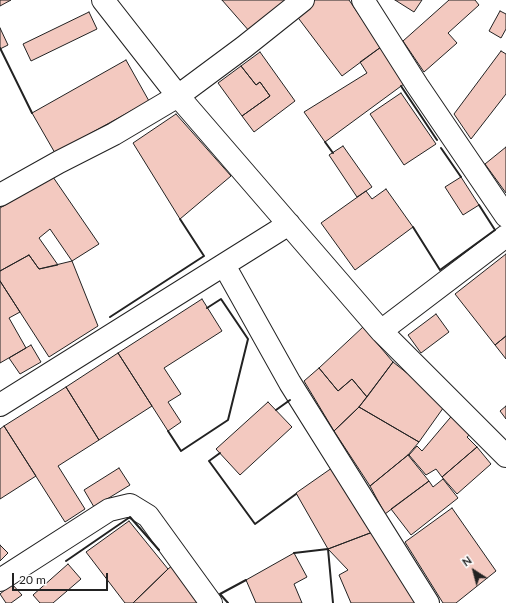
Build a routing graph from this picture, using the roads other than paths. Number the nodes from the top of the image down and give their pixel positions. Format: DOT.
graph roads {
  1 [pos="103,0"];
  2 [pos="303,0"];
  3 [pos="363,0"];
  4 [pos="178,96"];
  5 [pos="0,195"];
  6 [pos="506,216"];
  7 [pos="289,224"];
  8 [pos="506,236"];
  9 [pos="224,265"];
  10 [pos="381,331"];
  11 [pos="0,405"];
  12 [pos="506,456"];
  13 [pos="0,580"];
  14 [pos="211,603"];
  15 [pos="428,603"];
  1 -- 4 [label="street"];
  2 -- 4 [label="street"];
  3 -- 6 [label="street"];
  4 -- 5 [label="street"];
  4 -- 7 [label="street"];
  7 -- 9 [label="street"];
  7 -- 10 [label="street"];
  8 -- 10 [label="street"];
  9 -- 11 [label="street"];
  9 -- 15 [label="street"];
  10 -- 12 [label="street"];
  13 -- 14 [label="street"];
}
